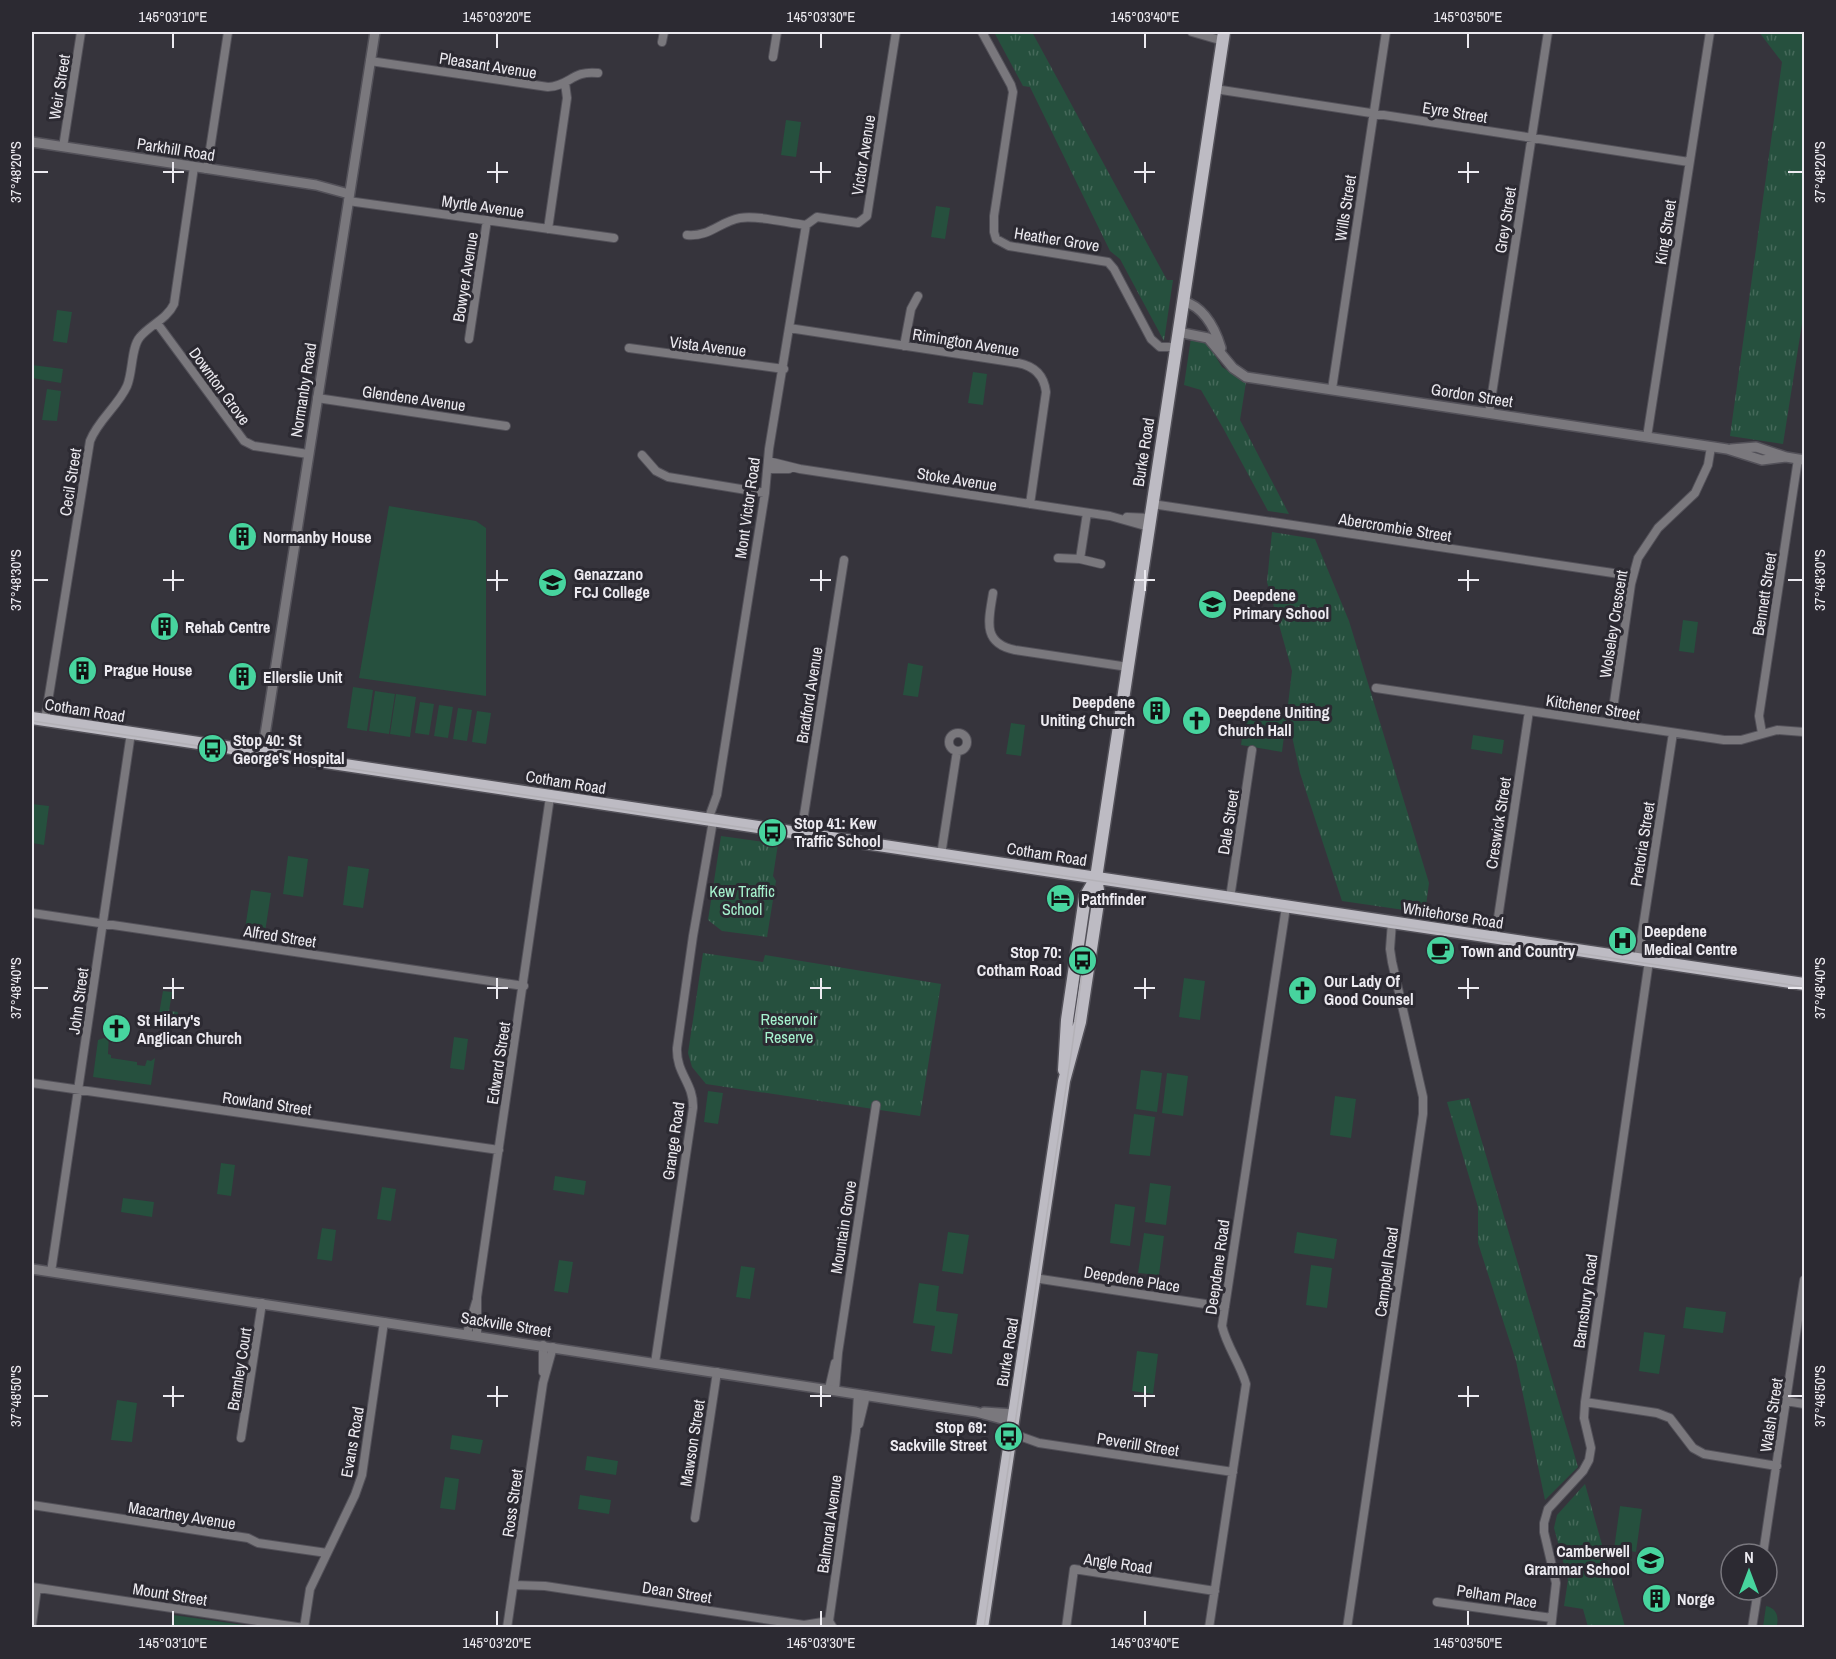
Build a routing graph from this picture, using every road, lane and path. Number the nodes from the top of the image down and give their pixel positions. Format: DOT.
graph roads {
  1 [pos="81,32"];
  2 [pos="228,32"];
  3 [pos="375,32"];
  4 [pos="664,32"];
  5 [pos="777,32"];
  6 [pos="896,32"];
  7 [pos="982,32"];
  8 [pos="1192,32"];
  9 [pos="1386,32"];
  10 [pos="1548,32"];
  11 [pos="1710,32"];
  12 [pos="1224,36"];
  13 [pos="662,42"];
  14 [pos="773,57"];
  15 [pos="370,61"];
  16 [pos="598,73"];
  17 [pos="565,83"];
  18 [pos="1215,90"];
  19 [pos="1373,113"];
  20 [pos="1531,138"];
  21 [pos="32,142"];
  22 [pos="63,147"];
  23 [pos="1689,162"];
  24 [pos="194,167"];
  25 [pos="207,168"];
  26 [pos="349,193"];
  27 [pos="487,220"];
  28 [pos="806,225"];
  29 [pos="548,229"];
  30 [pos="687,235"];
  31 [pos="614,238"];
  32 [pos="918,296"];
  33 [pos="1183,301"];
  34 [pos="157,323"];
  35 [pos="789,328"];
  36 [pos="1178,332"];
  37 [pos="469,339"];
  38 [pos="904,345"];
  39 [pos="1176,347"];
  40 [pos="629,348"];
  41 [pos="1222,353"];
  42 [pos="783,369"];
  43 [pos="1332,389"];
  44 [pos="317,398"];
  45 [pos="1489,413"];
  46 [pos="506,426"];
  47 [pos="1647,437"];
  48 [pos="1711,447"];
  49 [pos="308,454"];
  50 [pos="642,455"];
  51 [pos="1801,460"];
  52 [pos="768,465"];
  53 [pos="765,493"];
  54 [pos="1030,504"];
  55 [pos="1152,504"];
  56 [pos="1087,513"];
  57 [pos="1150,523"];
  58 [pos="1058,558"];
  59 [pos="1080,559"];
  60 [pos="844,560"];
  61 [pos="1101,564"];
  62 [pos="1633,576"];
  63 [pos="993,593"];
  64 [pos="1128,667"];
  65 [pos="1376,688"];
  66 [pos="1529,711"];
  67 [pos="32,718"];
  68 [pos="45,720"];
  69 [pos="1611,723"];
  70 [pos="1804,732"];
  71 [pos="131,733"];
  72 [pos="1673,733"];
  73 [pos="1762,733"];
  74 [pos="1252,750"];
  75 [pos="957,751"];
  76 [pos="262,754"];
  77 [pos="550,797"];
  78 [pos="713,821"];
  79 [pos="801,834"];
  80 [pos="941,855"];
  81 [pos="1096,878"];
  82 [pos="1230,898"];
  83 [pos="1286,907"];
  84 [pos="32,913"];
  85 [pos="1392,922"];
  86 [pos="103,923"];
  87 [pos="1495,938"];
  88 [pos="1643,960"];
  89 [pos="1804,982"];
  90 [pos="524,986"];
  91 [pos="32,1083"];
  92 [pos="79,1090"];
  93 [pos="876,1105"];
  94 [pos="499,1150"];
  95 [pos="32,1269"];
  96 [pos="51,1272"];
  97 [pos="1034,1278"];
  98 [pos="1804,1280"];
  99 [pos="262,1304"];
  100 [pos="1225,1307"];
  101 [pos="384,1322"];
  102 [pos="472,1334"];
  103 [pos="543,1345"];
  104 [pos="553,1347"];
  105 [pos="654,1362"];
  106 [pos="717,1372"];
  107 [pos="543,1383"];
  108 [pos="832,1390"];
  109 [pos="862,1395"];
  110 [pos="1786,1401"];
  111 [pos="1585,1402"];
  112 [pos="1804,1404"];
  113 [pos="1012,1428"];
  114 [pos="241,1438"];
  115 [pos="1777,1466"];
  116 [pos="1233,1472"];
  117 [pos="32,1505"];
  118 [pos="695,1518"];
  119 [pos="1765,1542"];
  120 [pos="327,1553"];
  121 [pos="513,1585"];
  122 [pos="34,1587"];
  123 [pos="1215,1591"];
  124 [pos="1437,1602"];
  125 [pos="1756,1602"];
  126 [pos="1552,1618"];
  127 [pos="32,1624"];
  128 [pos="831,1624"];
  129 [pos="304,1628"];
  130 [pos="507,1628"];
  131 [pos="982,1628"];
  132 [pos="1066,1628"];
  133 [pos="1209,1628"];
  134 [pos="1347,1628"];
  135 [pos="1551,1628"];
  136 [pos="1752,1628"];
  1 -- 22 [label="street, Weir Street"];
  2 -- 25 [label="street"];
  3 -- 15 [label="street, Normanby Road"];
  4 -- 13 [label="street"];
  5 -- 14 [label="street"];
  6 -- 28 [label="street, Victor Avenue"];
  7 -- 39 [label="street, Heather Grove"];
  8 -- 12 [label="street"];
  9 -- 19 [label="street, Wills Street"];
  10 -- 20 [label="street, Grey Street"];
  11 -- 23 [label="street, King Street"];
  12 -- 18 [label="main road, Burke Road"];
  15 -- 17 [label="street, Pleasant Avenue"];
  15 -- 26 [label="street, Normanby Road"];
  16 -- 17 [label="street, Pleasant Avenue"];
  17 -- 29 [label="street"];
  18 -- 19 [label="street, Eyre Street"];
  18 -- 33 [label="main road, Burke Road"];
  19 -- 20 [label="street, Eyre Street"];
  19 -- 43 [label="street, Wills Street"];
  20 -- 23 [label="street, Eyre Street"];
  20 -- 45 [label="street, Grey Street"];
  21 -- 22 [label="street, Parkhill Road"];
  22 -- 24 [label="street, Parkhill Road"];
  23 -- 47 [label="street, King Street"];
  24 -- 25 [label="street, Parkhill Road"];
  24 -- 34 [label="street, Cecil Street"];
  25 -- 26 [label="street, Parkhill Road"];
  26 -- 27 [label="street, Myrtle Avenue"];
  26 -- 44 [label="street, Normanby Road"];
  27 -- 29 [label="street, Myrtle Avenue"];
  27 -- 37 [label="street, Bowyer Avenue"];
  28 -- 30 [label="street, Victor Avenue"];
  28 -- 35 [label="street, Mont Victor Road"];
  29 -- 31 [label="street, Myrtle Avenue"];
  32 -- 38 [label="street"];
  33 -- 36 [label="main road, Burke Road"];
  33 -- 41 [label="street, Gordon Street"];
  34 -- 49 [label="street, Downton Grove"];
  34 -- 68 [label="street, Cecil Street"];
  35 -- 38 [label="street, Rimington Avenue"];
  35 -- 42 [label="street, Mont Victor Road"];
  36 -- 39 [label="main road, Burke Road"];
  36 -- 41 [label="street, Gordon Street"];
  38 -- 54 [label="street, Rimington Avenue"];
  39 -- 55 [label="main road, Burke Road"];
  40 -- 42 [label="street, Vista Avenue"];
  41 -- 43 [label="street, Gordon Street"];
  42 -- 52 [label="street, Mont Victor Road"];
  43 -- 45 [label="street, Gordon Street"];
  44 -- 46 [label="street, Glendene Avenue"];
  44 -- 49 [label="street, Normanby Road"];
  45 -- 47 [label="street, Gordon Street"];
  47 -- 48 [label="street, Gordon Street"];
  48 -- 51 [label="street, Gordon Street"];
  48 -- 62 [label="street, Wolseley Crescent"];
  49 -- 76 [label="street, Normanby Road"];
  50 -- 53 [label="street"];
  51 -- 73 [label="street, Bennett Street"];
  52 -- 53 [label="street, Mont Victor Road"];
  52 -- 54 [label="street, Stoke Avenue"];
  53 -- 78 [label="street, Mont Victor Road"];
  54 -- 56 [label="street, Stoke Avenue"];
  55 -- 57 [label="main road, Burke Road"];
  55 -- 62 [label="street, Abercrombie Street"];
  56 -- 57 [label="street, Stoke Avenue"];
  56 -- 59 [label="street"];
  57 -- 64 [label="main road, Burke Road"];
  58 -- 59 [label="street"];
  59 -- 61 [label="street"];
  60 -- 79 [label="street, Bradford Avenue"];
  62 -- 69 [label="street, Wolseley Crescent"];
  63 -- 64 [label="street"];
  64 -- 81 [label="main road, Burke Road"];
  65 -- 66 [label="street, Kitchener Street"];
  66 -- 69 [label="street, Kitchener Street"];
  66 -- 87 [label="street, Creswick Street"];
  67 -- 68 [label="main road, Cotham Road"];
  68 -- 71 [label="main road, Cotham Road"];
  69 -- 72 [label="street, Kitchener Street"];
  70 -- 73 [label="street, Kitchener Street"];
  71 -- 76 [label="main road, Cotham Road"];
  71 -- 86 [label="street, John Street"];
  72 -- 73 [label="street, Kitchener Street"];
  72 -- 88 [label="street, Pretoria Street"];
  74 -- 82 [label="street, Dale Street"];
  75 -- 80 [label="street"];
  76 -- 77 [label="main road, Cotham Road"];
  77 -- 78 [label="main road, Cotham Road"];
  77 -- 90 [label="street, Edward Street"];
  78 -- 79 [label="main road, Cotham Road"];
  78 -- 105 [label="street, Grange Road"];
  79 -- 80 [label="main road, Cotham Road"];
  80 -- 81 [label="main road, Cotham Road"];
  81 -- 82 [label="main road, Whitehorse Road"];
  81 -- 97 [label="main road, Burke Road"];
  82 -- 83 [label="main road, Whitehorse Road"];
  83 -- 85 [label="main road, Whitehorse Road"];
  83 -- 100 [label="street, Deepdene Road"];
  84 -- 86 [label="street, Alfred Street"];
  85 -- 87 [label="main road, Whitehorse Road"];
  85 -- 134 [label="street, Campbell Road"];
  86 -- 90 [label="street, Alfred Street"];
  86 -- 92 [label="street, John Street"];
  87 -- 88 [label="main road, Whitehorse Road"];
  88 -- 89 [label="main road, Whitehorse Road"];
  88 -- 111 [label="street, Barnsbury Road"];
  90 -- 94 [label="street, Edward Street"];
  91 -- 92 [label="street, Rowland Street"];
  92 -- 94 [label="street, Rowland Street"];
  92 -- 96 [label="street, John Street"];
  93 -- 108 [label="street, Mountain Grove"];
  94 -- 102 [label="street, Edward Street"];
  95 -- 96 [label="street, Sackville Street"];
  96 -- 99 [label="street, Sackville Street"];
  97 -- 100 [label="street, Deepdene Place"];
  97 -- 113 [label="main road, Burke Road"];
  98 -- 110 [label="street, Walsh Street"];
  99 -- 101 [label="street, Sackville Street"];
  99 -- 114 [label="street, Bramley Court"];
  100 -- 116 [label="street, Deepdene Road"];
  101 -- 102 [label="street, Sackville Street"];
  101 -- 120 [label="street, Evans Road"];
  102 -- 103 [label="street, Sackville Street"];
  103 -- 104 [label="street, Sackville Street"];
  103 -- 107 [label="street, Ross Street"];
  104 -- 105 [label="street, Sackville Street"];
  104 -- 107 [label="street, Ross Street"];
  105 -- 106 [label="street, Sackville Street"];
  106 -- 108 [label="street, Sackville Street"];
  106 -- 118 [label="street, Mawson Street"];
  107 -- 121 [label="street, Ross Street"];
  108 -- 109 [label="street, Sackville Street"];
  109 -- 113 [label="street, Sackville Street"];
  109 -- 128 [label="street, Balmoral Avenue"];
  110 -- 112 [label="street"];
  110 -- 115 [label="street, Walsh Street"];
  111 -- 115 [label="street"];
  111 -- 126 [label="street, Barnsbury Road"];
  113 -- 116 [label="street, Peverill Street"];
  113 -- 131 [label="main road, Burke Road"];
  115 -- 119 [label="street, Walsh Street"];
  116 -- 123 [label="street, Deepdene Road"];
  117 -- 120 [label="street, Macartney Avenue"];
  120 -- 129 [label="street, Evans Road"];
  121 -- 128 [label="street, Dean Street"];
  121 -- 130 [label="street, Ross Street"];
  122 -- 127 [label="street"];
  122 -- 129 [label="street, Mount Street"];
  123 -- 132 [label="street, Angle Road"];
  123 -- 133 [label="street, Deepdene Road"];
  124 -- 126 [label="street, Pelham Place"];
  125 -- 136 [label="street"];
  126 -- 135 [label="street, Barnsbury Road"];
}
